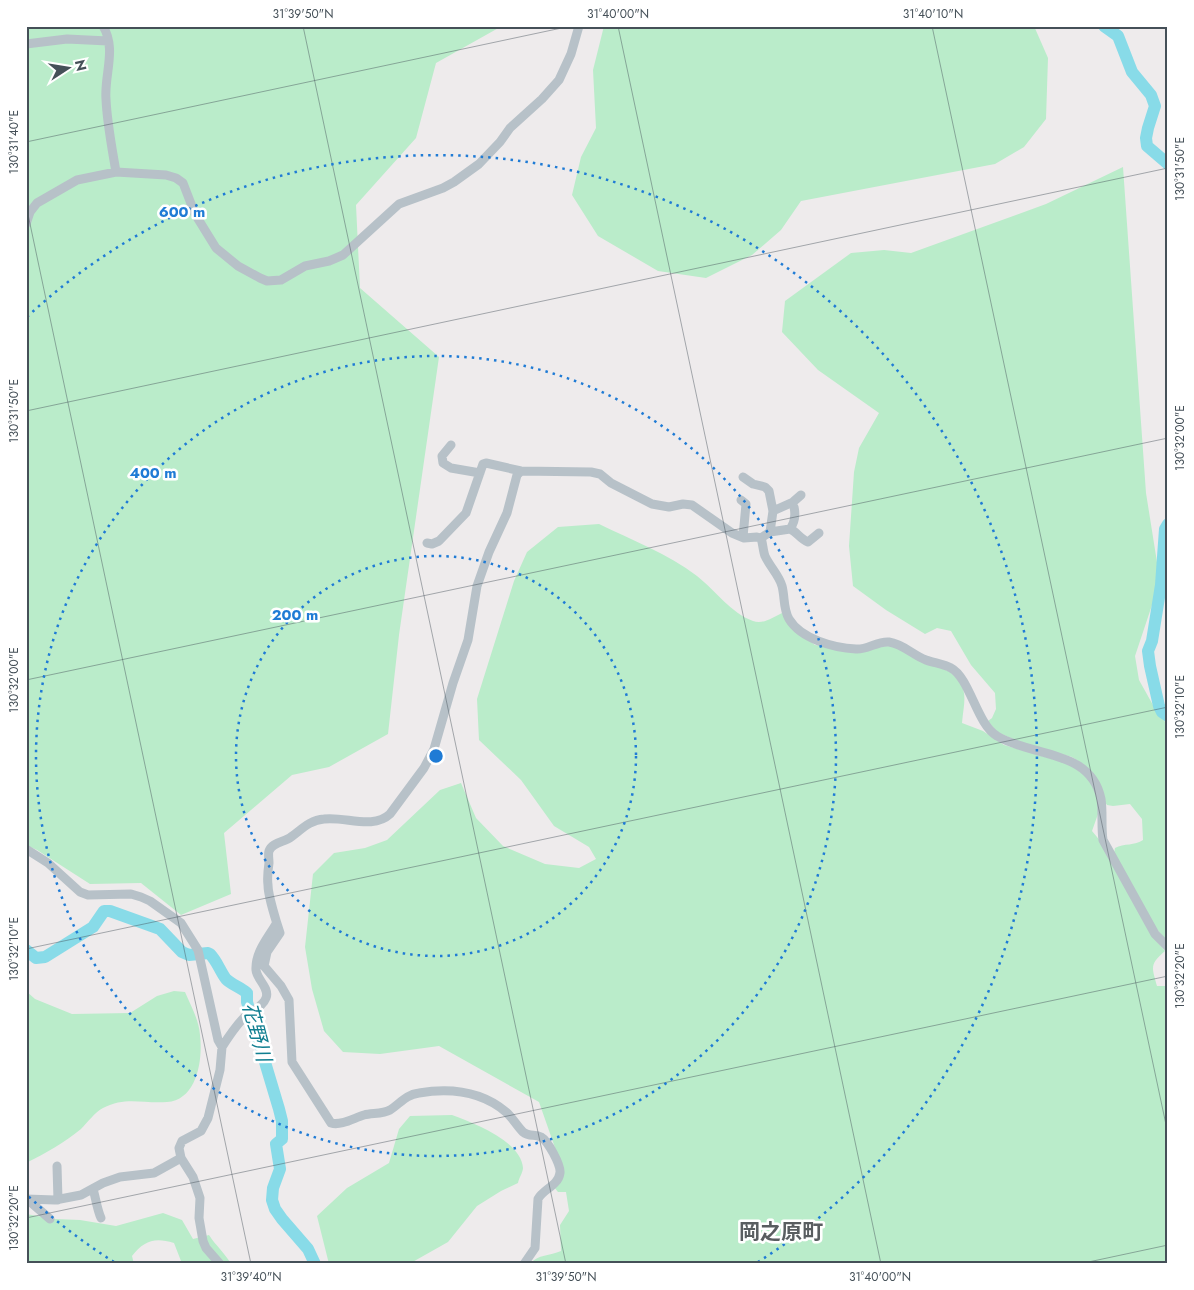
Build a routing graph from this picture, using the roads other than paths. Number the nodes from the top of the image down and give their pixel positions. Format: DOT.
graph roads {
  1 [pos="103,26"];
  2 [pos="578,26"];
  3 [pos="108,41"];
  4 [pos="26,44"];
  5 [pos="116,172"];
  6 [pos="26,224"];
  7 [pos="451,445"];
  8 [pos="521,472"];
  9 [pos="480,473"];
  10 [pos="743,477"];
  11 [pos="801,495"];
  12 [pos="741,500"];
  13 [pos="794,507"];
  14 [pos="773,512"];
  15 [pos="790,530"];
  16 [pos="770,532"];
  17 [pos="820,533"];
  18 [pos="742,537"];
  19 [pos="761,538"];
  20 [pos="427,543"];
  21 [pos="26,849"];
  22 [pos="276,924"];
  23 [pos="1168,947"];
  24 [pos="222,1047"];
  25 [pos="181,1158"];
  26 [pos="56,1166"];
  27 [pos="93,1189"];
  28 [pos="26,1199"];
  29 [pos="58,1200"];
  30 [pos="101,1218"];
  31 [pos="50,1219"];
  32 [pos="220,1264"];
  33 [pos="524,1264"];
  1 -- 3 [label="street"];
  2 -- 5 [label="street"];
  3 -- 4 [label="street"];
  3 -- 5 [label="street"];
  5 -- 6 [label="street"];
  7 -- 9 [label="street"];
  8 -- 9 [label="street"];
  8 -- 18 [label="street"];
  8 -- 22 [label="street"];
  9 -- 20 [label="street"];
  10 -- 14 [label="street"];
  11 -- 14 [label="street"];
  12 -- 18 [label="street"];
  13 -- 15 [label="street"];
  14 -- 16 [label="street"];
  15 -- 16 [label="street"];
  15 -- 17 [label="street"];
  16 -- 19 [label="street"];
  18 -- 19 [label="street"];
  19 -- 23 [label="street"];
  21 -- 24 [label="street"];
  22 -- 24 [label="street"];
  22 -- 33 [label="street"];
  24 -- 25 [label="street"];
  25 -- 27 [label="street"];
  25 -- 32 [label="street"];
  26 -- 29 [label="street"];
  27 -- 29 [label="street"];
  27 -- 30 [label="street"];
  28 -- 29 [label="street"];
  28 -- 31 [label="street"];
}
